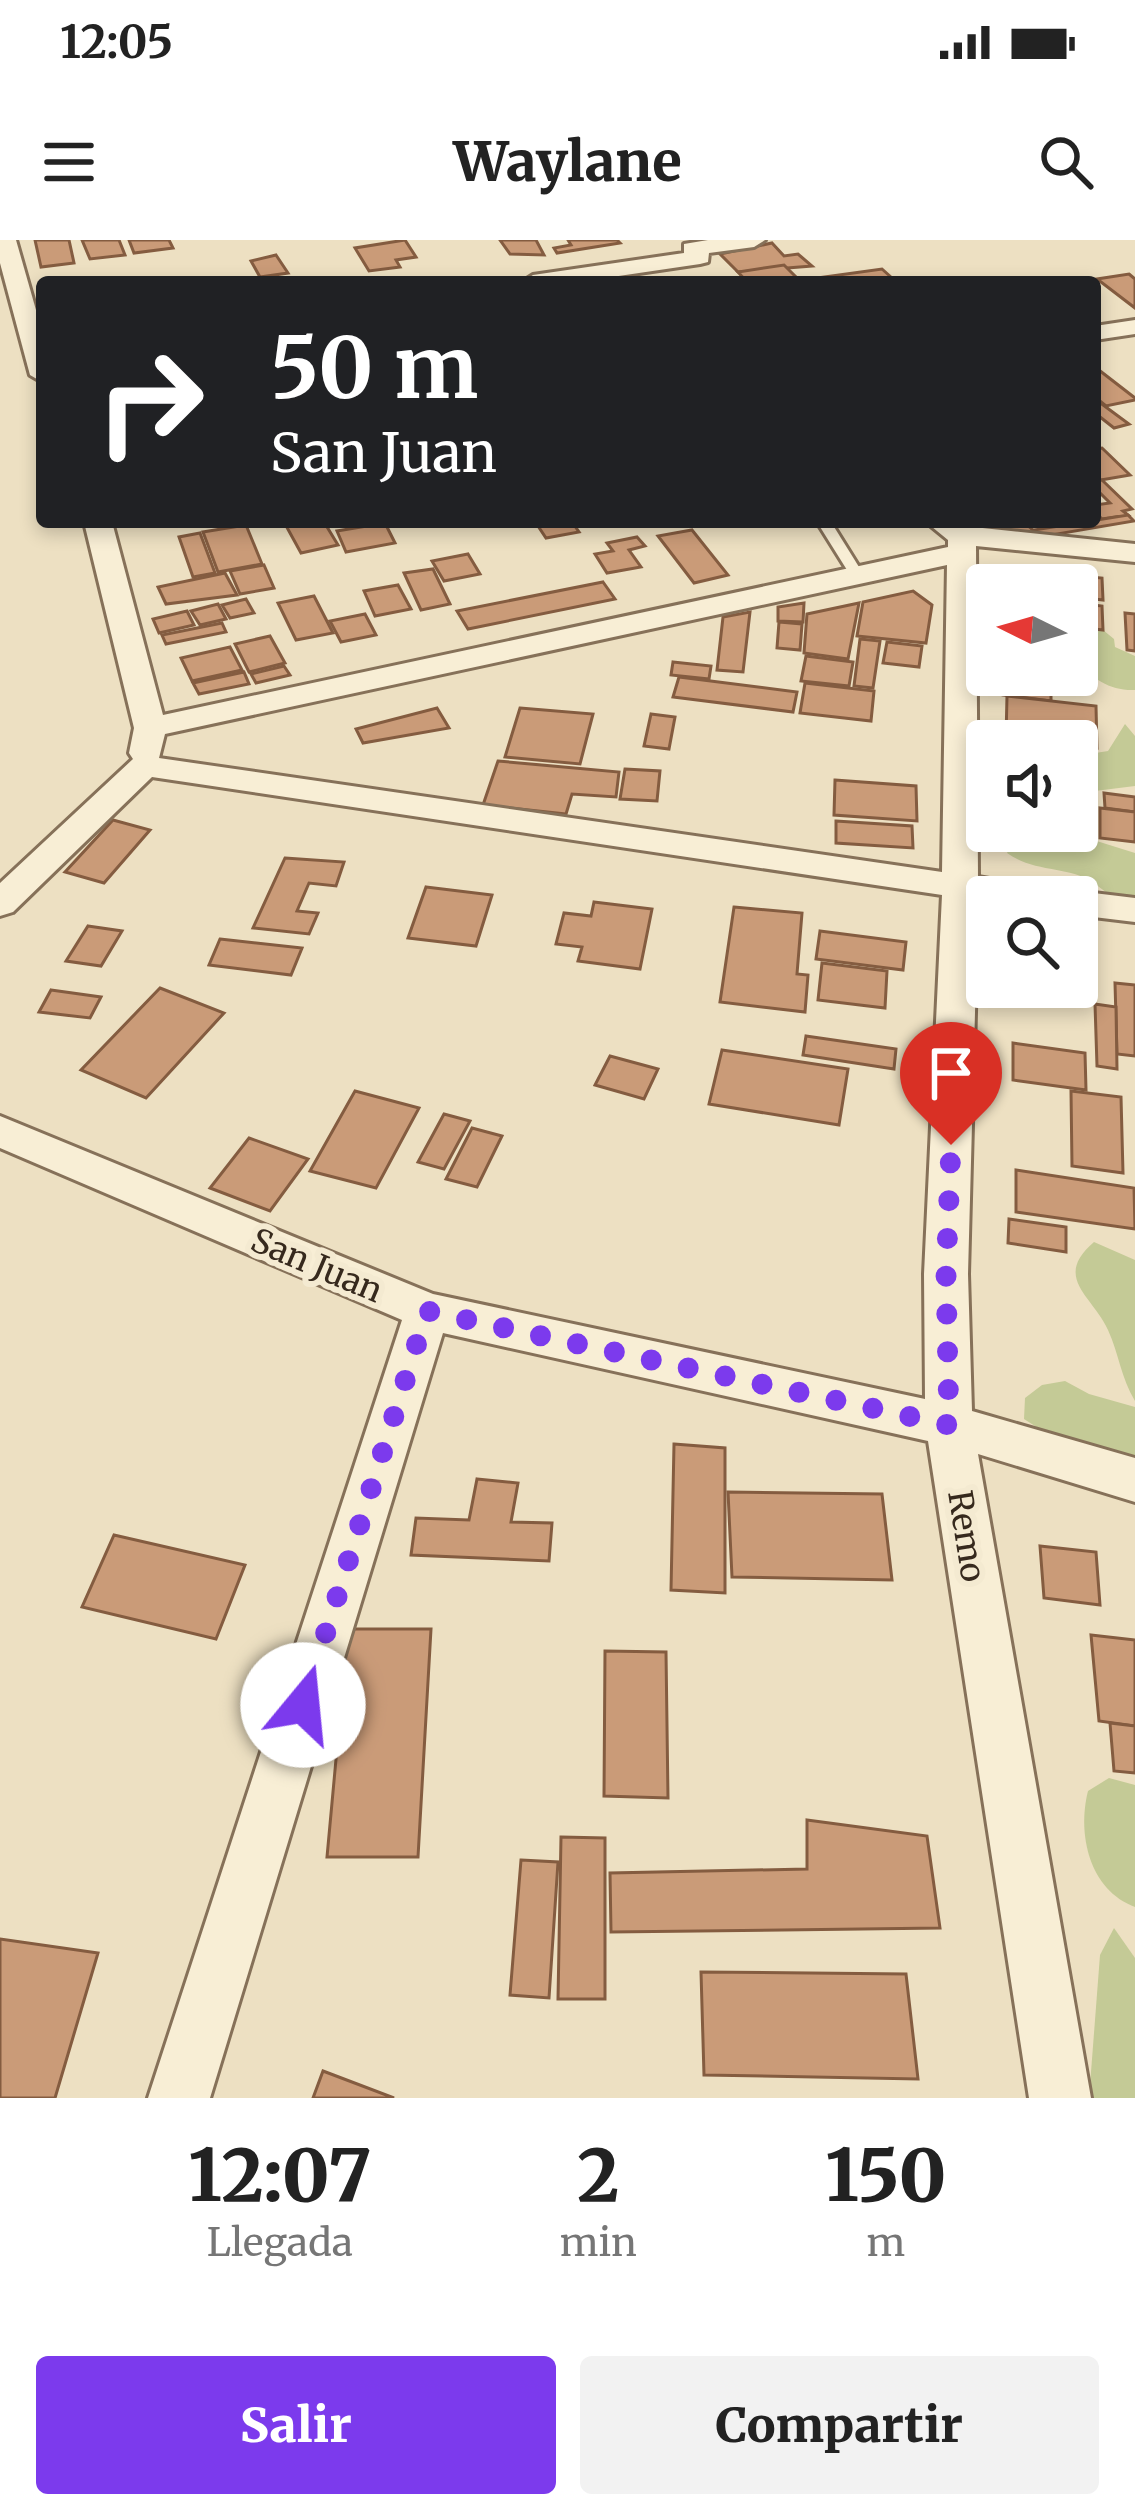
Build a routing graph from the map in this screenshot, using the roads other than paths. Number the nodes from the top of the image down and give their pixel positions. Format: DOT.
graph roads {
  1 [pos="4,240"];
  2 [pos="754,240"];
  3 [pos="697,254"];
  4 [pos="567,276"];
  5 [pos="1135,327"];
  6 [pos="1101,332"];
  7 [pos="36,348"];
  8 [pos="109,528"];
  9 [pos="828,528"];
  10 [pos="954,537"];
  11 [pos="1131,548"];
  12 [pos="857,575"];
  13 [pos="150,728"];
  14 [pos="144,766"];
  15 [pos="960,887"];
  16 [pos="966,888"];
  17 [pos="0,904"];
  18 [pos="1098,906"];
  19 [pos="1135,910"];
  20 [pos="0,1131"];
  21 [pos="427,1311"];
  22 [pos="949,1425"];
  23 [pos="1135,1480"];
  24 [pos="179,2098"];
  25 [pos="1060,2098"];
  1 -- 7 [label="street"];
  2 -- 3 [label="street"];
  3 -- 4 [label="street"];
  5 -- 6 [label="street"];
  8 -- 13 [label="street"];
  9 -- 12 [label="lane"];
  10 -- 11 [label="street"];
  10 -- 12 [label="street"];
  10 -- 15 [label="street, Remo"];
  12 -- 13 [label="street"];
  13 -- 14 [label="street"];
  14 -- 15 [label="street"];
  14 -- 17 [label="street"];
  15 -- 16 [label="street"];
  15 -- 22 [label="street, Remo"];
  18 -- 19 [label="street"];
  20 -- 21 [label="street, San Juan"];
  21 -- 22 [label="street, San Juan"];
  21 -- 24 [label="street"];
  22 -- 23 [label="street, San Juan"];
  22 -- 25 [label="street, Remo"];
}
